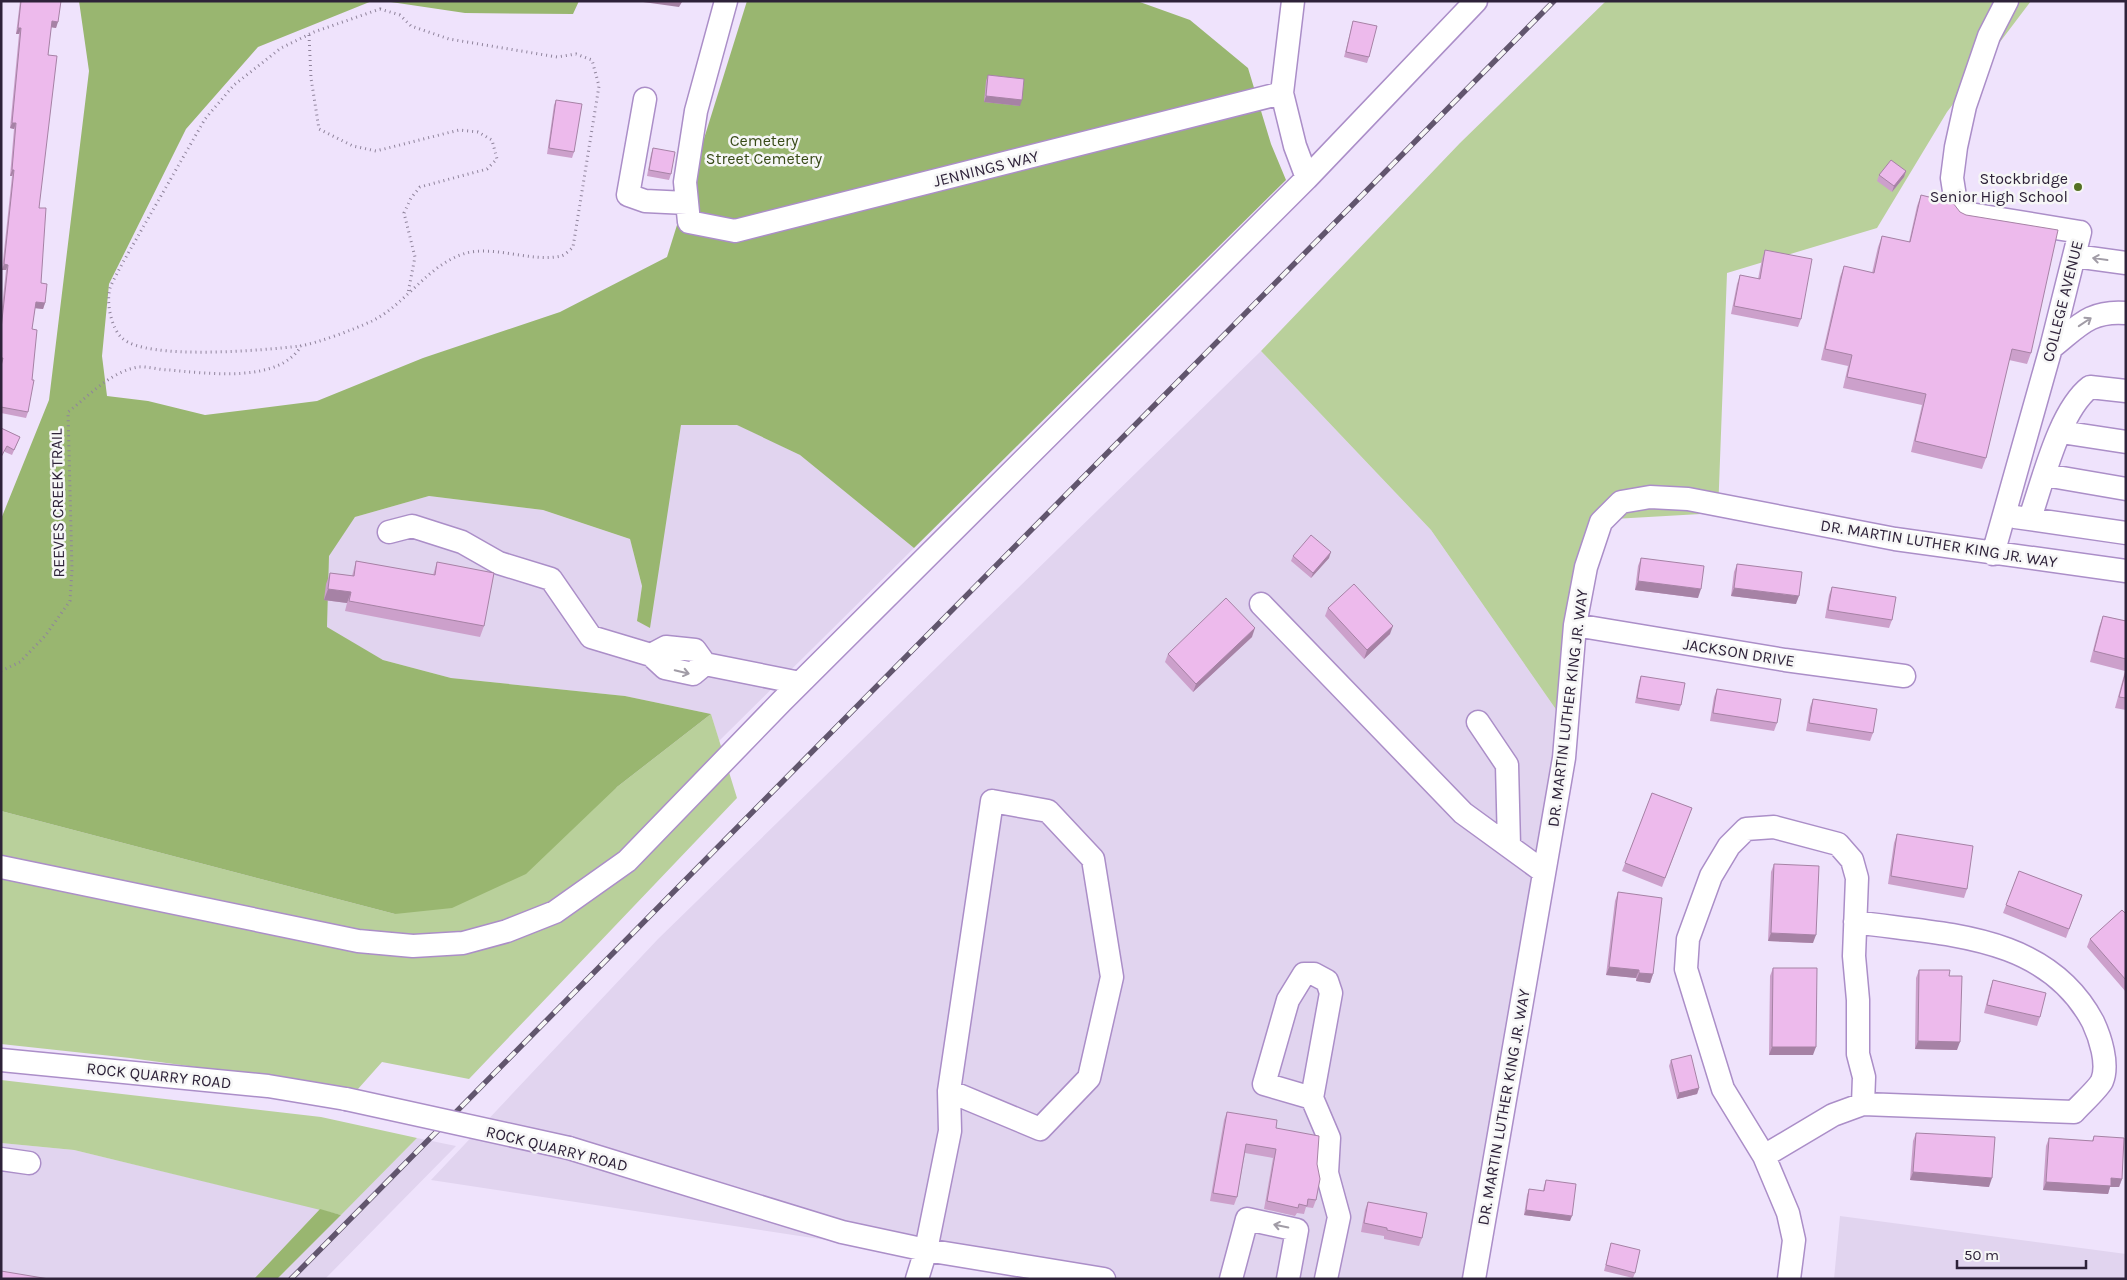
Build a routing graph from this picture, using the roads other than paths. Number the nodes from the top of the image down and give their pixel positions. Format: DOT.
graph roads {
  1 [pos="726,1"];
  2 [pos="1293,1"];
  3 [pos="1476,1"];
  4 [pos="2007,1"];
  5 [pos="1282,93"];
  6 [pos="645,99"];
  7 [pos="1307,178"];
  8 [pos="688,213"];
  9 [pos="2075,256"];
  10 [pos="2126,263"];
  11 [pos="2126,313"];
  12 [pos="2051,348"];
  13 [pos="2126,391"];
  14 [pos="2061,432"];
  15 [pos="2126,442"];
  16 [pos="2045,475"];
  17 [pos="2126,489"];
  18 [pos="2005,515"];
  19 [pos="2030,518"];
  20 [pos="389,532"];
  21 [pos="2126,533"];
  22 [pos="1992,554"];
  23 [pos="2126,571"];
  24 [pos="1261,604"];
  25 [pos="1575,625"];
  26 [pos="1904,676"];
  27 [pos="800,683"];
  28 [pos="1478,722"];
  29 [pos="1508,846"];
  30 [pos="1,867"];
  31 [pos="1544,872"];
  32 [pos="1855,922"];
  33 [pos="1,1060"];
  34 [pos="949,1091"];
  35 [pos="1312,1098"];
  36 [pos="1863,1104"];
  37 [pos="1764,1156"];
  38 [pos="1,1159"];
  39 [pos="29,1163"];
  40 [pos="926,1250"];
  41 [pos="917,1279"];
  42 [pos="1104,1279"];
  43 [pos="1232,1279"];
  44 [pos="1288,1279"];
  45 [pos="1326,1279"];
  46 [pos="1474,1279"];
  47 [pos="1789,1279"];
  1 -- 8 [label="street"];
  2 -- 5 [label="street"];
  3 -- 7 [label="street"];
  4 -- 9 [label="street, COLLEGE AVENUE"];
  5 -- 7 [label="street"];
  5 -- 8 [label="street, JENNINGS WAY"];
  6 -- 8 [label="street, JENNINGS WAY"];
  7 -- 27 [label="street"];
  10 -- 9 [label="street, one-way"];
  9 -- 12 [label="street, COLLEGE AVENUE"];
  12 -- 11 [label="street, one-way"];
  12 -- 18 [label="street, COLLEGE AVENUE"];
  13 -- 14 [label="street"];
  14 -- 15 [label="street"];
  14 -- 16 [label="street"];
  16 -- 17 [label="street"];
  16 -- 19 [label="street"];
  18 -- 19 [label="street"];
  18 -- 22 [label="street, COLLEGE AVENUE"];
  19 -- 21 [label="street"];
  20 -- 27 [label="street"];
  22 -- 23 [label="street, DR. MARTIN LUTHER KING JR. WAY"];
  22 -- 25 [label="street, DR. MARTIN LUTHER KING JR. WAY"];
  24 -- 29 [label="street"];
  25 -- 26 [label="street, JACKSON DRIVE"];
  25 -- 31 [label="street, DR. MARTIN LUTHER KING JR. WAY"];
  27 -- 30 [label="street"];
  28 -- 29 [label="street"];
  29 -- 31 [label="street"];
  31 -- 46 [label="street, DR. MARTIN LUTHER KING JR. WAY"];
  32 -- 36 [label="street"];
  32 -- 36 [label="street"];
  32 -- 37 [label="street"];
  33 -- 40 [label="street, ROCK QUARRY ROAD, bridge"];
  34 -- 34 [label="street"];
  34 -- 40 [label="street"];
  35 -- 35 [label="street"];
  35 -- 45 [label="street"];
  36 -- 37 [label="street"];
  37 -- 47 [label="street"];
  38 -- 39 [label="street"];
  40 -- 41 [label="street"];
  40 -- 42 [label="street, ROCK QUARRY ROAD"];
  44 -- 43 [label="street, one-way"];
}
